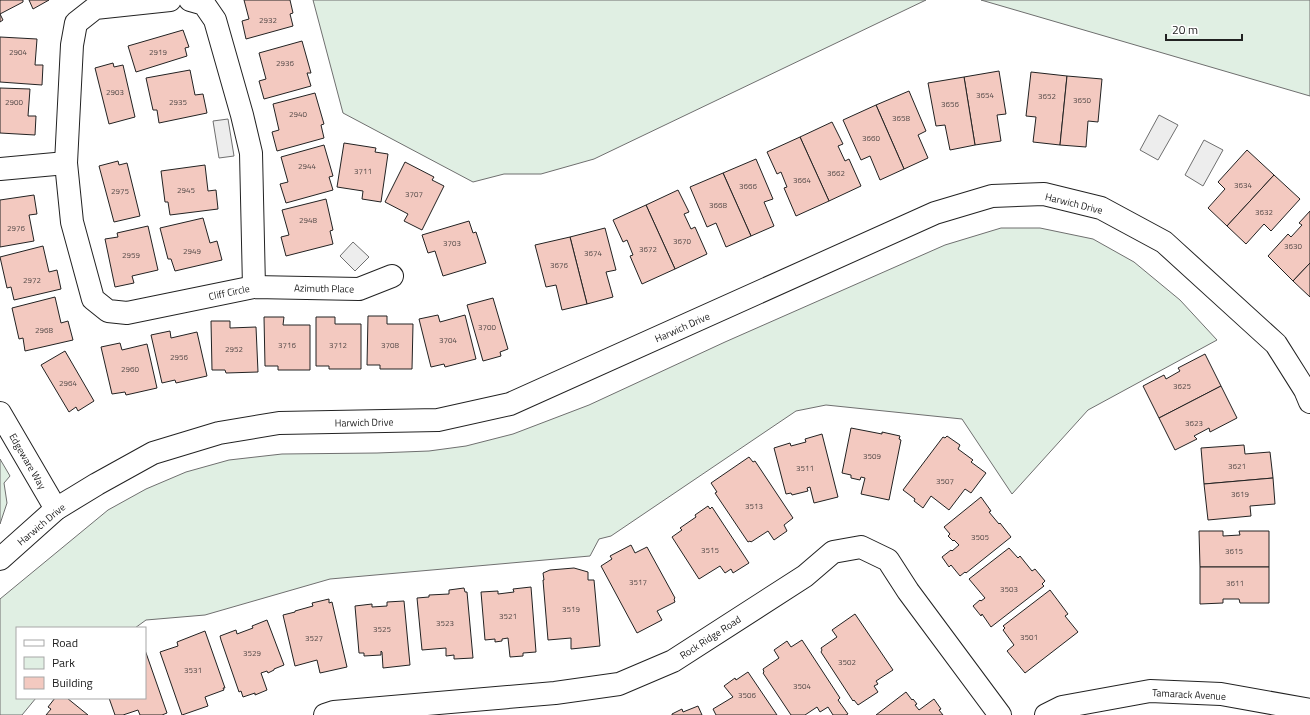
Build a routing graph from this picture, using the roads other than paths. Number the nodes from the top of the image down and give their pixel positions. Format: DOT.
graph roads {
  1 [pos="170,0"];
  2 [pos="190,0"];
  3 [pos="66,163"];
  4 [pos="0,169"];
  5 [pos="392,276"];
  6 [pos="254,287"];
  7 [pos="1310,402"];
  8 [pos="0,413"];
  9 [pos="56,509"];
  10 [pos="0,559"];
  11 [pos="1310,710"];
  12 [pos="325,715"];
  13 [pos="1000,715"];
  14 [pos="1046,715"];
  1 -- 3 [label="street, Cliff Circle"];
  2 -- 6 [label="street, Cliff Circle"];
  3 -- 4 [label="street"];
  3 -- 6 [label="street, Cliff Circle"];
  5 -- 6 [label="street, Azimuth Place"];
  7 -- 9 [label="street, Harwich Drive"];
  8 -- 9 [label="street, Edgeware Way"];
  9 -- 10 [label="street, Harwich Drive"];
  11 -- 14 [label="street, Tamarack Avenue"];
  12 -- 13 [label="street, Rock Ridge Road"];
}
